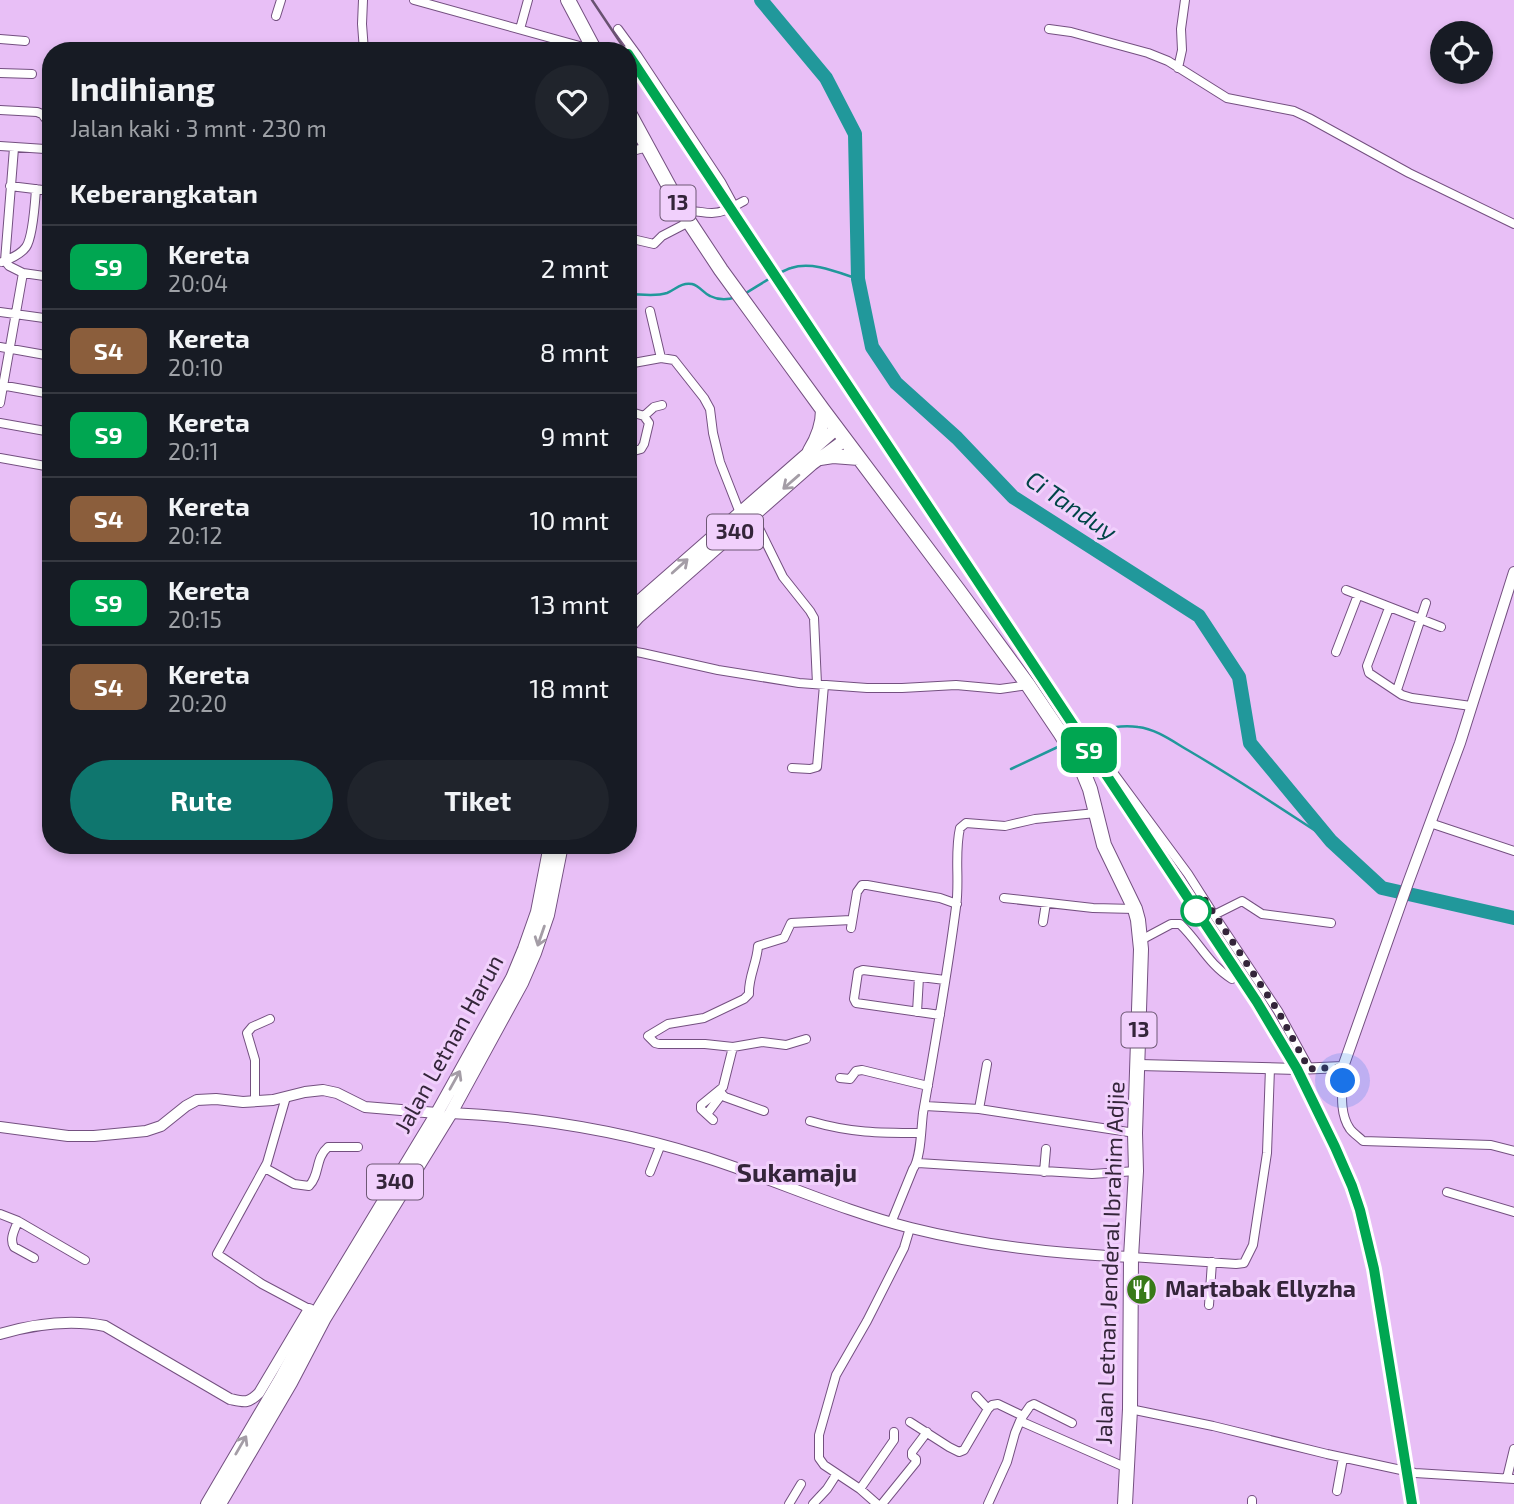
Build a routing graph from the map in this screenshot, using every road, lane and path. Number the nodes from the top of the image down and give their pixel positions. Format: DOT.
graph roads {
  1 [pos="281,0"];
  2 [pos="363,0"];
  3 [pos="414,0"];
  4 [pos="528,0"];
  5 [pos="568,0"];
  6 [pos="1185,0"];
  7 [pos="442,4"];
  8 [pos="276,16"];
  9 [pos="520,29"];
  10 [pos="618,29"];
  11 [pos="1049,29"];
  12 [pos="0,39"];
  13 [pos="25,41"];
  14 [pos="363,42"];
  15 [pos="566,42"];
  16 [pos="591,42"];
  17 [pos="628,42"];
  18 [pos="637,55"];
  19 [pos="1178,68"];
  20 [pos="0,73"];
  21 [pos="32,74"];
  22 [pos="0,110"];
  23 [pos="42,114"];
  24 [pos="637,128"];
  25 [pos="0,146"];
  26 [pos="14,148"];
  27 [pos="648,148"];
  28 [pos="42,149"];
  29 [pos="637,150"];
  30 [pos="10,186"];
  31 [pos="36,189"];
  32 [pos="42,190"];
  33 [pos="744,201"];
  34 [pos="734,206"];
  35 [pos="687,218"];
  36 [pos="1514,224"];
  37 [pos="637,240"];
  38 [pos="2,261"];
  39 [pos="23,273"];
  40 [pos="42,276"];
  41 [pos="650,311"];
  42 [pos="0,312"];
  43 [pos="16,315"];
  44 [pos="42,318"];
  45 [pos="0,346"];
  46 [pos="10,348"];
  47 [pos="42,354"];
  48 [pos="661,358"];
  49 [pos="637,362"];
  50 [pos="2,385"];
  51 [pos="42,392"];
  52 [pos="0,403"];
  53 [pos="662,405"];
  54 [pos="823,410"];
  55 [pos="637,414"];
  56 [pos="644,416"];
  57 [pos="0,423"];
  58 [pos="42,430"];
  59 [pos="841,434"];
  60 [pos="637,450"];
  61 [pos="815,454"];
  62 [pos="0,458"];
  63 [pos="859,458"];
  64 [pos="42,465"];
  65 [pos="740,513"];
  66 [pos="753,516"];
  67 [pos="1514,572"];
  68 [pos="1346,590"];
  69 [pos="658,593"];
  70 [pos="1358,595"];
  71 [pos="1426,603"];
  72 [pos="637,606"];
  73 [pos="1389,608"];
  74 [pos="637,618"];
  75 [pos="1422,619"];
  76 [pos="1441,627"];
  77 [pos="637,652"];
  78 [pos="1336,652"];
  79 [pos="820,685"];
  80 [pos="1028,685"];
  81 [pos="1397,690"];
  82 [pos="1471,706"];
  83 [pos="1081,767"];
  84 [pos="792,768"];
  85 [pos="1096,813"];
  86 [pos="1430,824"];
  87 [pos="1514,851"];
  88 [pos="549,854"];
  89 [pos="560,854"];
  90 [pos="1004,898"];
  91 [pos="1046,903"];
  92 [pos="957,904"];
  93 [pos="1135,909"];
  94 [pos="1214,915"];
  95 [pos="1043,922"];
  96 [pos="1331,923"];
  97 [pos="1141,940"];
  98 [pos="526,960"];
  99 [pos="919,977"];
  100 [pos="1232,979"];
  101 [pos="945,980"];
  102 [pos="916,1012"];
  103 [pos="940,1015"];
  104 [pos="270,1020"];
  105 [pos="806,1039"];
  106 [pos="733,1047"];
  107 [pos="987,1065"];
  108 [pos="1139,1065"];
  109 [pos="1343,1067"];
  110 [pos="1270,1069"];
  111 [pos="1309,1069"];
  112 [pos="841,1078"];
  113 [pos="928,1086"];
  114 [pos="721,1092"];
  115 [pos="286,1097"];
  116 [pos="255,1101"];
  117 [pos="925,1107"];
  118 [pos="979,1109"];
  119 [pos="764,1111"];
  120 [pos="451,1112"];
  121 [pos="437,1113"];
  122 [pos="710,1117"];
  123 [pos="810,1121"];
  124 [pos="0,1127"];
  125 [pos="920,1133"];
  126 [pos="1135,1133"];
  127 [pos="661,1144"];
  128 [pos="358,1147"];
  129 [pos="1046,1149"];
  130 [pos="1514,1151"];
  131 [pos="918,1163"];
  132 [pos="265,1168"];
  133 [pos="1136,1171"];
  134 [pos="650,1172"];
  135 [pos="1045,1172"];
  136 [pos="1447,1192"];
  137 [pos="1514,1212"];
  138 [pos="0,1214"];
  139 [pos="18,1221"];
  140 [pos="891,1223"];
  141 [pos="910,1228"];
  142 [pos="1131,1257"];
  143 [pos="34,1258"];
  144 [pos="85,1261"];
  145 [pos="1212,1262"];
  146 [pos="1209,1305"];
  147 [pos="317,1313"];
  148 [pos="0,1334"];
  149 [pos="976,1396"];
  150 [pos="988,1409"];
  151 [pos="1130,1409"];
  152 [pos="1021,1419"];
  153 [pos="910,1422"];
  154 [pos="1072,1423"];
  155 [pos="894,1432"];
  156 [pos="926,1432"];
  157 [pos="1514,1449"];
  158 [pos="1343,1458"];
  159 [pos="1127,1468"];
  160 [pos="836,1475"];
  161 [pos="1510,1478"];
  162 [pos="801,1483"];
  163 [pos="860,1489"];
  164 [pos="1336,1491"];
  165 [pos="206,1504"];
  166 [pos="220,1504"];
  167 [pos="789,1504"];
  168 [pos="813,1504"];
  169 [pos="877,1504"];
  170 [pos="882,1504"];
  171 [pos="988,1504"];
  172 [pos="1125,1504"];
  1 -- 8 [label="street"];
  2 -- 14 [label="street"];
  3 -- 7 [label="street"];
  4 -- 9 [label="street"];
  5 -- 16 [label="highway"];
  6 -- 19 [label="street"];
  7 -- 9 [label="street"];
  9 -- 15 [label="street"];
  10 -- 17 [label="street"];
  11 -- 19 [label="street"];
  12 -- 13 [label="street"];
  18 -- 34 [label="street"];
  19 -- 36 [label="street"];
  20 -- 21 [label="street"];
  22 -- 23 [label="street"];
  24 -- 27 [label="highway, 13"];
  25 -- 26 [label="street"];
  26 -- 28 [label="street"];
  26 -- 30 [label="street"];
  27 -- 29 [label="street"];
  27 -- 35 [label="highway, 13"];
  30 -- 31 [label="street"];
  30 -- 38 [label="street"];
  31 -- 32 [label="street"];
  31 -- 38 [label="street"];
  33 -- 34 [label="street"];
  34 -- 35 [label="street"];
  35 -- 37 [label="street"];
  35 -- 54 [label="highway, 13"];
  38 -- 39 [label="street"];
  39 -- 40 [label="street"];
  39 -- 43 [label="street"];
  41 -- 48 [label="street"];
  42 -- 43 [label="street"];
  43 -- 44 [label="street"];
  43 -- 46 [label="street"];
  45 -- 46 [label="street"];
  46 -- 47 [label="street"];
  46 -- 50 [label="street"];
  48 -- 49 [label="street"];
  48 -- 65 [label="street"];
  50 -- 51 [label="street"];
  50 -- 52 [label="street"];
  53 -- 56 [label="street"];
  54 -- 59 [label="highway, 13"];
  54 -- 61 [label="highway"];
  55 -- 56 [label="street"];
  56 -- 60 [label="street"];
  57 -- 58 [label="street"];
  59 -- 61 [label="main road, 340"];
  59 -- 63 [label="highway, Jalan Letnan Jenderal Ibrahim Adjie / 13"];
  61 -- 63 [label="highway"];
  61 -- 65 [label="main road, 340"];
  61 -- 66 [label="main road, 340, one-way"];
  62 -- 64 [label="street"];
  63 -- 80 [label="highway, Jalan Letnan Jenderal Ibrahim Adjie / 13"];
  69 -- 65 [label="main road, 340, one-way"];
  66 -- 69 [label="main road, 340"];
  66 -- 79 [label="street"];
  67 -- 82 [label="street"];
  68 -- 70 [label="street"];
  69 -- 72 [label="main road, 340"];
  69 -- 74 [label="main road, 340"];
  70 -- 73 [label="street"];
  70 -- 78 [label="street"];
  71 -- 75 [label="street"];
  73 -- 75 [label="street"];
  73 -- 81 [label="street"];
  75 -- 76 [label="street"];
  75 -- 81 [label="street"];
  77 -- 79 [label="street"];
  79 -- 80 [label="street"];
  79 -- 84 [label="street"];
  80 -- 83 [label="highway, Jalan Letnan Jenderal Ibrahim Adjie / 13"];
  81 -- 82 [label="street"];
  82 -- 86 [label="street"];
  83 -- 85 [label="highway, Jalan Letnan Jenderal Ibrahim Adjie / 13"];
  83 -- 94 [label="street"];
  85 -- 92 [label="street"];
  85 -- 93 [label="highway, Jalan Letnan Jenderal Ibrahim Adjie / 13"];
  86 -- 87 [label="street"];
  86 -- 109 [label="street"];
  88 -- 98 [label="main road, Jalan Letnan Harun / 340"];
  89 -- 98 [label="main road, Jalan Letnan Harun / 340, one-way"];
  90 -- 91 [label="street"];
  91 -- 93 [label="street"];
  91 -- 95 [label="street"];
  92 -- 101 [label="street"];
  92 -- 106 [label="street"];
  93 -- 97 [label="highway, Jalan Letnan Jenderal Ibrahim Adjie / 13"];
  94 -- 96 [label="street"];
  94 -- 111 [label="street"];
  97 -- 100 [label="street"];
  97 -- 108 [label="highway, Jalan Letnan Jenderal Ibrahim Adjie / 13"];
  98 -- 120 [label="main road, Jalan Letnan Harun / 340"];
  121 -- 98 [label="main road, Jalan Letnan Harun / 340, one-way"];
  99 -- 101 [label="street"];
  99 -- 102 [label="street"];
  99 -- 102 [label="street"];
  101 -- 103 [label="street"];
  102 -- 103 [label="street"];
  103 -- 113 [label="street"];
  104 -- 116 [label="street"];
  105 -- 106 [label="street"];
  106 -- 114 [label="street"];
  107 -- 118 [label="street"];
  108 -- 110 [label="street"];
  108 -- 126 [label="highway, Jalan Letnan Jenderal Ibrahim Adjie / 13"];
  109 -- 111 [label="street"];
  109 -- 130 [label="street"];
  110 -- 111 [label="street"];
  110 -- 145 [label="street"];
  112 -- 113 [label="street"];
  113 -- 117 [label="street"];
  114 -- 119 [label="street"];
  114 -- 122 [label="street"];
  115 -- 116 [label="street"];
  115 -- 121 [label="street"];
  115 -- 132 [label="street"];
  116 -- 124 [label="street"];
  117 -- 118 [label="street"];
  117 -- 125 [label="street"];
  118 -- 126 [label="street"];
  120 -- 127 [label="street"];
  120 -- 147 [label="main road, Jalan Letnan Harun / 340"];
  121 -- 147 [label="main road, Jalan Letnan Harun / 340"];
  123 -- 125 [label="street"];
  125 -- 131 [label="street"];
  126 -- 133 [label="highway, Jalan Letnan Jenderal Ibrahim Adjie / 13"];
  127 -- 134 [label="street"];
  127 -- 140 [label="street"];
  128 -- 132 [label="street"];
  129 -- 135 [label="street"];
  131 -- 135 [label="street"];
  131 -- 140 [label="street"];
  132 -- 147 [label="street"];
  133 -- 135 [label="street"];
  133 -- 142 [label="highway, Jalan Letnan Jenderal Ibrahim Adjie / 13"];
  136 -- 137 [label="street"];
  138 -- 139 [label="street"];
  139 -- 143 [label="street"];
  139 -- 144 [label="street"];
  140 -- 141 [label="street"];
  141 -- 142 [label="street"];
  141 -- 160 [label="street"];
  142 -- 145 [label="street"];
  142 -- 151 [label="highway, Jalan Letnan Jenderal Ibrahim Adjie / 13"];
  145 -- 146 [label="street"];
  147 -- 148 [label="street"];
  165 -- 147 [label="main road, Jalan Letnan Harun / 340, one-way"];
  147 -- 166 [label="main road, Jalan Letnan Harun / 340"];
  149 -- 150 [label="street"];
  150 -- 152 [label="street"];
  150 -- 156 [label="street"];
  151 -- 158 [label="street"];
  151 -- 159 [label="highway, Jalan Letnan Jenderal Ibrahim Adjie / 13"];
  152 -- 154 [label="street"];
  152 -- 159 [label="street"];
  152 -- 171 [label="street"];
  153 -- 156 [label="street"];
  155 -- 163 [label="street"];
  156 -- 170 [label="street"];
  157 -- 161 [label="street"];
  158 -- 161 [label="street"];
  158 -- 164 [label="street"];
  159 -- 172 [label="highway, Jalan Letnan Jenderal Ibrahim Adjie / 13"];
  160 -- 163 [label="street"];
  160 -- 168 [label="street"];
  162 -- 167 [label="street"];
  163 -- 169 [label="street"];
}
